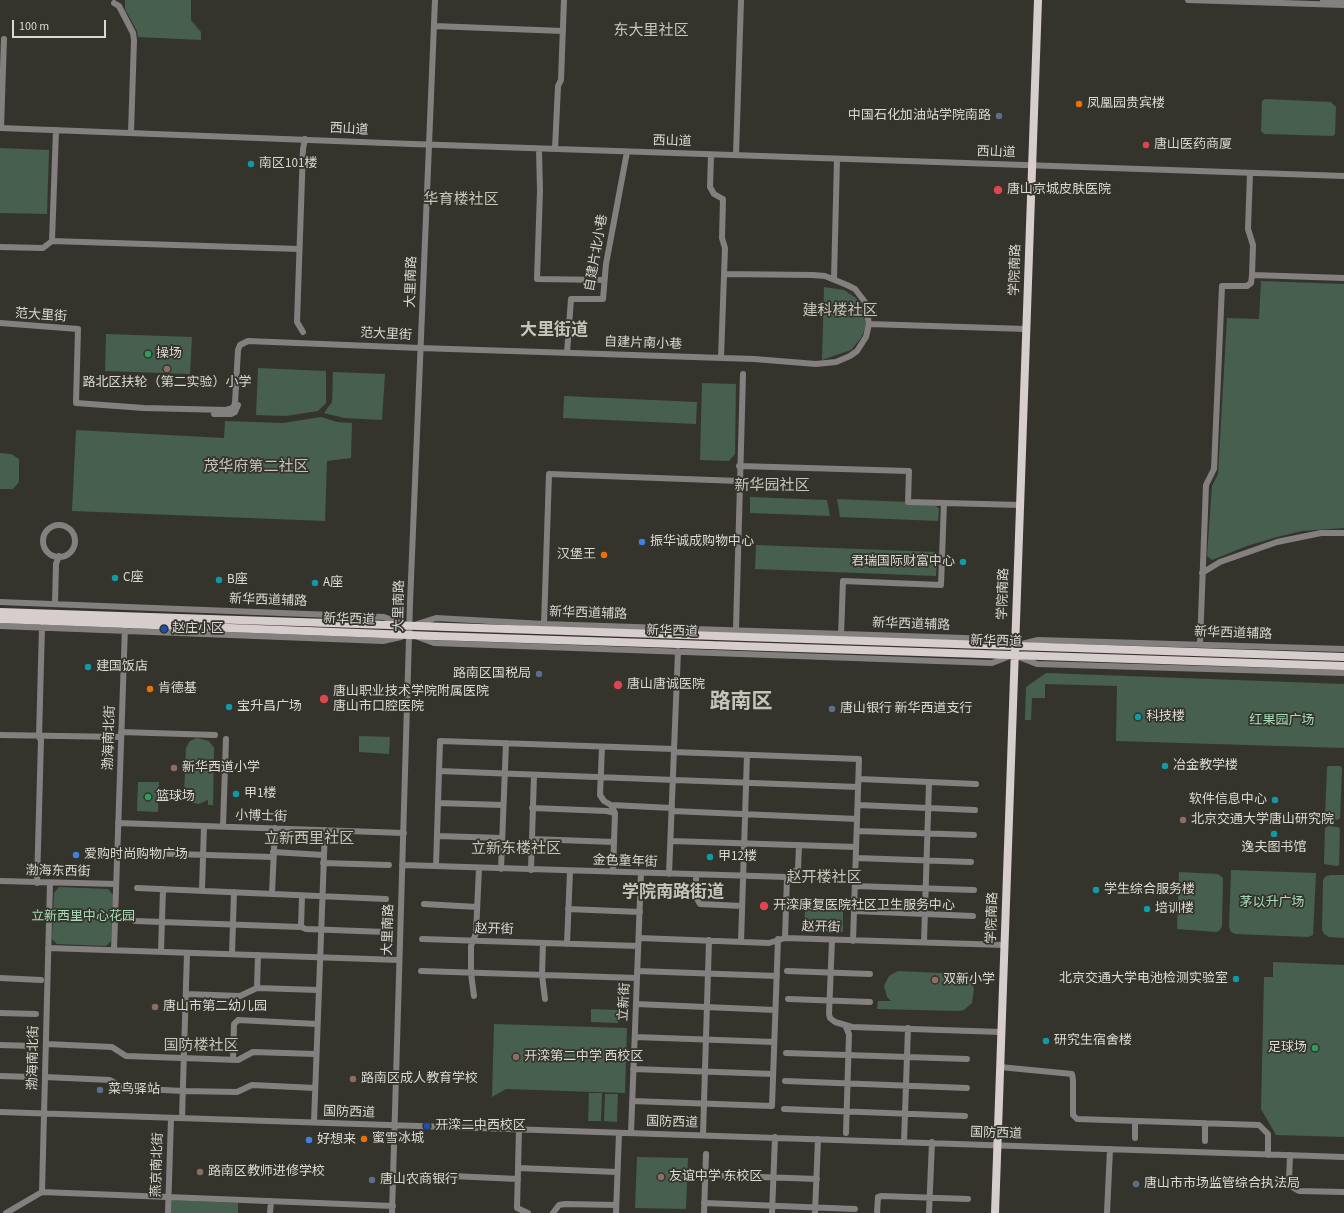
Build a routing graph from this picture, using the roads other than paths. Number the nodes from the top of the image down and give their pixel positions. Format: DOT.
graph roads {
  1 [pos="435,0"];
  2 [pos="564,0"];
  3 [pos="742,0"];
  4 [pos="1038,0"];
  5 [pos="1188,0"];
  6 [pos="1323,0"];
  7 [pos="1344,1"];
  8 [pos="114,3"];
  9 [pos="1344,5"];
  10 [pos="434,26"];
  11 [pos="563,31"];
  12 [pos="4,39"];
  13 [pos="1,128"];
  14 [pos="56,130"];
  15 [pos="130,133"];
  16 [pos="306,139"];
  17 [pos="429,145"];
  18 [pos="539,149"];
  19 [pos="555,149"];
  20 [pos="627,152"];
  21 [pos="711,155"];
  22 [pos="736,156"];
  23 [pos="837,159"];
  24 [pos="1031,165"];
  25 [pos="1250,173"];
  26 [pos="1344,176"];
  27 [pos="52,240"];
  28 [pos="0,248"];
  29 [pos="299,249"];
  30 [pos="724,274"];
  31 [pos="1252,275"];
  32 [pos="1344,278"];
  33 [pos="834,279"];
  34 [pos="604,280"];
  35 [pos="0,324"];
  36 [pos="869,324"];
  37 [pos="1026,329"];
  38 [pos="303,332"];
  39 [pos="420,348"];
  40 [pos="567,353"];
  41 [pos="721,358"];
  42 [pos="743,374"];
  43 [pos="739,466"];
  44 [pos="739,481"];
  45 [pos="944,503"];
  46 [pos="1020,505"];
  47 [pos="1344,533"];
  48 [pos="59,556"];
  49 [pos="1202,573"];
  50 [pos="0,602"];
  51 [pos="55,604"];
  52 [pos="0,612"];
  53 [pos="0,619"];
  54 [pos="544,624"];
  55 [pos="0,626"];
  56 [pos="42,627"];
  57 [pos="125,627"];
  58 [pos="736,629"];
  59 [pos="410,631"];
  60 [pos="841,637"];
  61 [pos="1200,644"];
  62 [pos="1014,646"];
  63 [pos="1344,649"];
  64 [pos="678,651"];
  65 [pos="1014,655"];
  66 [pos="1344,657"];
  67 [pos="1344,666"];
  68 [pos="1344,673"];
  69 [pos="121,735"];
  70 [pos="215,735"];
  71 [pos="0,736"];
  72 [pos="39,737"];
  73 [pos="226,739"];
  74 [pos="506,743"];
  75 [pos="602,747"];
  76 [pos="674,751"];
  77 [pos="747,755"];
  78 [pos="439,771"];
  79 [pos="504,774"];
  80 [pos="534,775"];
  81 [pos="601,777"];
  82 [pos="859,779"];
  83 [pos="673,780"];
  84 [pos="930,782"];
  85 [pos="746,783"];
  86 [pos="976,784"];
  87 [pos="858,787"];
  88 [pos="438,803"];
  89 [pos="504,805"];
  90 [pos="611,805"];
  91 [pos="858,805"];
  92 [pos="532,808"];
  93 [pos="929,808"];
  94 [pos="672,809"];
  95 [pos="974,810"];
  96 [pos="615,813"];
  97 [pos="745,814"];
  98 [pos="857,819"];
  99 [pos="118,823"];
  100 [pos="204,826"];
  101 [pos="223,826"];
  102 [pos="275,828"];
  103 [pos="325,830"];
  104 [pos="857,831"];
  105 [pos="404,833"];
  106 [pos="928,834"];
  107 [pos="974,835"];
  108 [pos="437,836"];
  109 [pos="502,838"];
  110 [pos="532,839"];
  111 [pos="670,841"];
  112 [pos="614,842"];
  113 [pos="744,843"];
  114 [pos="799,845"];
  115 [pos="856,847"];
  116 [pos="143,853"];
  117 [pos="203,855"];
  118 [pos="273,855"];
  119 [pos="323,855"];
  120 [pos="856,858"];
  121 [pos="927,860"];
  122 [pos="323,862"];
  123 [pos="971,862"];
  124 [pos="389,865"];
  125 [pos="402,865"];
  126 [pos="436,866"];
  127 [pos="479,868"];
  128 [pos="501,868"];
  129 [pos="531,870"];
  130 [pos="570,871"];
  131 [pos="613,872"];
  132 [pos="641,873"];
  133 [pos="669,874"];
  134 [pos="696,875"];
  135 [pos="743,876"];
  136 [pos="787,878"];
  137 [pos="0,881"];
  138 [pos="37,883"];
  139 [pos="50,883"];
  140 [pos="116,884"];
  141 [pos="855,886"];
  142 [pos="137,888"];
  143 [pos="163,889"];
  144 [pos="926,889"];
  145 [pos="202,890"];
  146 [pos="974,890"];
  147 [pos="234,892"];
  148 [pos="272,893"];
  149 [pos="302,896"];
  150 [pos="322,897"];
  151 [pos="386,899"];
  152 [pos="424,904"];
  153 [pos="742,906"];
  154 [pos="477,907"];
  155 [pos="568,909"];
  156 [pos="854,911"];
  157 [pos="640,912"];
  158 [pos="925,914"];
  159 [pos="973,916"];
  160 [pos="135,921"];
  161 [pos="162,922"];
  162 [pos="232,924"];
  163 [pos="301,927"];
  164 [pos="320,930"];
  165 [pos="384,932"];
  166 [pos="639,938"];
  167 [pos="785,938"];
  168 [pos="422,939"];
  169 [pos="709,940"];
  170 [pos="778,940"];
  171 [pos="832,940"];
  172 [pos="853,940"];
  173 [pos="473,941"];
  174 [pos="741,942"];
  175 [pos="924,942"];
  176 [pos="543,943"];
  177 [pos="567,944"];
  178 [pos="1004,945"];
  179 [pos="638,946"];
  180 [pos="48,948"];
  181 [pos="114,949"];
  182 [pos="161,951"];
  183 [pos="187,953"];
  184 [pos="232,954"];
  185 [pos="258,955"];
  186 [pos="319,957"];
  187 [pos="399,960"];
  188 [pos="421,971"];
  189 [pos="787,971"];
  190 [pos="831,972"];
  191 [pos="471,973"];
  192 [pos="638,974"];
  193 [pos="708,974"];
  194 [pos="870,974"];
  195 [pos="542,975"];
  196 [pos="777,976"];
  197 [pos="0,978"];
  198 [pos="41,980"];
  199 [pos="257,988"];
  200 [pos="318,990"];
  201 [pos="186,994"];
  202 [pos="474,996"];
  203 [pos="545,999"];
  204 [pos="788,999"];
  205 [pos="830,1001"];
  206 [pos="870,1002"];
  207 [pos="636,1004"];
  208 [pos="707,1007"];
  209 [pos="775,1010"];
  210 [pos="0,1013"];
  211 [pos="36,1014"];
  212 [pos="317,1024"];
  213 [pos="845,1025"];
  214 [pos="908,1028"];
  215 [pos="1001,1032"];
  216 [pos="635,1037"];
  217 [pos="706,1039"];
  218 [pos="774,1042"];
  219 [pos="46,1044"];
  220 [pos="0,1045"];
  221 [pos="33,1046"];
  222 [pos="786,1053"];
  223 [pos="316,1054"];
  224 [pos="849,1055"];
  225 [pos="907,1057"];
  226 [pos="184,1058"];
  227 [pos="967,1059"];
  228 [pos="233,1060"];
  229 [pos="1000,1067"];
  230 [pos="633,1070"];
  231 [pos="705,1072"];
  232 [pos="773,1074"];
  233 [pos="0,1076"];
  234 [pos="31,1077"];
  235 [pos="45,1077"];
  236 [pos="785,1081"];
  237 [pos="848,1084"];
  238 [pos="906,1086"];
  239 [pos="315,1088"];
  240 [pos="967,1088"];
  241 [pos="183,1091"];
  242 [pos="632,1101"];
  243 [pos="704,1104"];
  244 [pos="784,1109"];
  245 [pos="847,1111"];
  246 [pos="0,1112"];
  247 [pos="44,1113"];
  248 [pos="905,1114"];
  249 [pos="965,1116"];
  250 [pos="171,1118"];
  251 [pos="182,1118"];
  252 [pos="1135,1121"];
  253 [pos="314,1122"];
  254 [pos="1205,1123"];
  255 [pos="395,1125"];
  256 [pos="519,1129"];
  257 [pos="619,1133"];
  258 [pos="631,1133"];
  259 [pos="846,1133"];
  260 [pos="703,1135"];
  261 [pos="775,1137"];
  262 [pos="1135,1138"];
  263 [pos="818,1139"];
  264 [pos="1205,1141"];
  265 [pos="904,1142"];
  266 [pos="932,1142"];
  267 [pos="998,1145"];
  268 [pos="1110,1149"];
  269 [pos="706,1154"];
  270 [pos="1268,1155"];
  271 [pos="1290,1155"];
  272 [pos="1344,1157"];
  273 [pos="518,1168"];
  274 [pos="617,1172"];
  275 [pos="430,1175"];
  276 [pos="705,1175"];
  277 [pos="773,1177"];
  278 [pos="518,1179"];
  279 [pos="816,1179"];
  280 [pos="42,1192"];
  281 [pos="1344,1192"];
  282 [pos="168,1197"];
  283 [pos="930,1198"];
  284 [pos="968,1199"];
  285 [pos="271,1201"];
  286 [pos="704,1203"];
  287 [pos="616,1205"];
  288 [pos="393,1206"];
  289 [pos="772,1206"];
  290 [pos="855,1208"];
  291 [pos="515,1210"];
  292 [pos="815,1210"];
  293 [pos="6,1213"];
  294 [pos="168,1213"];
  295 [pos="270,1213"];
  296 [pos="392,1213"];
  297 [pos="528,1213"];
  298 [pos="553,1213"];
  299 [pos="616,1213"];
  300 [pos="704,1213"];
  301 [pos="772,1213"];
  302 [pos="877,1213"];
  303 [pos="929,1213"];
  304 [pos="995,1213"];
  305 [pos="1107,1213"];
  1 -- 10 [label="street, 大里南路"];
  2 -- 11 [label="street"];
  3 -- 22 [label="street"];
  4 -- 24 [label="main road, 学院南路"];
  5 -- 9 [label="street"];
  6 -- 7 [label="street"];
  8 -- 15 [label="street"];
  10 -- 11 [label="street"];
  10 -- 17 [label="street, 大里南路"];
  11 -- 19 [label="street"];
  12 -- 13 [label="street"];
  13 -- 14 [label="street, 西山道"];
  14 -- 15 [label="street, 西山道"];
  14 -- 27 [label="street"];
  15 -- 16 [label="street, 西山道"];
  16 -- 17 [label="street, 西山道"];
  16 -- 29 [label="street"];
  17 -- 18 [label="street, 西山道"];
  17 -- 39 [label="street, 大里南路"];
  18 -- 19 [label="street, 西山道"];
  18 -- 34 [label="street"];
  19 -- 20 [label="street, 西山道"];
  20 -- 21 [label="street, 西山道"];
  20 -- 34 [label="street, 自建片北小巷"];
  21 -- 22 [label="street, 西山道"];
  21 -- 30 [label="street"];
  22 -- 23 [label="street, 西山道"];
  23 -- 24 [label="street, 西山道"];
  23 -- 33 [label="street"];
  24 -- 25 [label="street, 西山道"];
  24 -- 37 [label="main road, 学院南路"];
  25 -- 26 [label="street, 西山道"];
  25 -- 31 [label="street"];
  27 -- 28 [label="street"];
  27 -- 29 [label="street"];
  29 -- 38 [label="street"];
  30 -- 33 [label="street"];
  30 -- 41 [label="street"];
  31 -- 32 [label="street"];
  31 -- 49 [label="street"];
  33 -- 36 [label="street"];
  34 -- 40 [label="street, 自建片北小巷"];
  35 -- 39 [label="street, 范大里街"];
  36 -- 37 [label="street"];
  36 -- 41 [label="street, 自建片南小巷"];
  37 -- 46 [label="main road, 学院南路"];
  39 -- 40 [label="street, 自建片南小巷"];
  39 -- 59 [label="street, 大里南路"];
  40 -- 41 [label="street, 自建片南小巷"];
  42 -- 43 [label="street"];
  43 -- 44 [label="street"];
  43 -- 45 [label="street"];
  44 -- 54 [label="street"];
  44 -- 58 [label="street"];
  45 -- 46 [label="street"];
  45 -- 60 [label="street"];
  46 -- 62 [label="main road, 学院南路"];
  47 -- 49 [label="street"];
  48 -- 48 [label="street"];
  48 -- 51 [label="street"];
  49 -- 61 [label="street"];
  50 -- 51 [label="street, 新华西道辅路"];
  51 -- 59 [label="street, 新华西道辅路"];
  52 -- 59 [label="main road, 新华西道"];
  53 -- 57 [label="main road, 新华西道"];
  54 -- 58 [label="street, 新华西道辅路"];
  54 -- 59 [label="street, 新华西道辅路"];
  55 -- 56 [label="street"];
  56 -- 57 [label="street"];
  56 -- 72 [label="street"];
  57 -- 59 [label="main road, 新华西道"];
  57 -- 69 [label="street, 渤海南北街"];
  58 -- 60 [label="street, 新华西道辅路"];
  59 -- 60 [label="main road, 新华西道"];
  59 -- 64 [label="street, 新华西道辅路"];
  59 -- 65 [label="main road, 新华西道"];
  59 -- 105 [label="street, 大里南路"];
  60 -- 62 [label="main road, 新华西道"];
  61 -- 62 [label="street, 新华西道辅路"];
  61 -- 63 [label="street, 新华西道辅路"];
  62 -- 65 [label="main road, 学院南路"];
  62 -- 66 [label="main road, 新华西道"];
  64 -- 65 [label="street, 新华西道辅路"];
  64 -- 76 [label="street"];
  65 -- 67 [label="main road, 新华西道"];
  65 -- 68 [label="street"];
  65 -- 178 [label="main road, 学院南路"];
  69 -- 70 [label="street"];
  69 -- 72 [label="street"];
  69 -- 99 [label="street, 渤海南北街"];
  71 -- 72 [label="street"];
  72 -- 138 [label="street"];
  73 -- 101 [label="street"];
  74 -- 75 [label="street"];
  74 -- 78 [label="street"];
  74 -- 79 [label="street"];
  75 -- 76 [label="street"];
  75 -- 81 [label="street"];
  76 -- 77 [label="street"];
  76 -- 83 [label="street"];
  77 -- 82 [label="street"];
  77 -- 85 [label="street"];
  78 -- 79 [label="street"];
  78 -- 88 [label="street"];
  79 -- 80 [label="street"];
  79 -- 89 [label="street"];
  80 -- 81 [label="street"];
  80 -- 92 [label="street"];
  81 -- 83 [label="street"];
  81 -- 90 [label="street"];
  82 -- 84 [label="street"];
  82 -- 87 [label="street"];
  83 -- 85 [label="street"];
  83 -- 94 [label="street"];
  84 -- 86 [label="street"];
  84 -- 93 [label="street"];
  85 -- 87 [label="street"];
  85 -- 97 [label="street"];
  87 -- 91 [label="street"];
  88 -- 89 [label="street"];
  88 -- 108 [label="street"];
  89 -- 109 [label="street"];
  90 -- 94 [label="street"];
  90 -- 96 [label="street"];
  91 -- 93 [label="street"];
  91 -- 98 [label="street"];
  92 -- 96 [label="street"];
  92 -- 110 [label="street"];
  93 -- 95 [label="street"];
  93 -- 106 [label="street"];
  94 -- 97 [label="street"];
  94 -- 111 [label="street"];
  96 -- 112 [label="street"];
  97 -- 98 [label="street"];
  97 -- 113 [label="street"];
  98 -- 104 [label="street"];
  99 -- 100 [label="street, 小博士街"];
  99 -- 140 [label="street, 渤海南北街"];
  100 -- 101 [label="street, 小博士街"];
  100 -- 117 [label="street"];
  101 -- 102 [label="street, 小博士街"];
  102 -- 103 [label="street, 小博士街"];
  102 -- 118 [label="street"];
  103 -- 105 [label="street, 小博士街"];
  103 -- 119 [label="street"];
  104 -- 106 [label="street"];
  104 -- 115 [label="street"];
  105 -- 125 [label="street, 大里南路"];
  106 -- 107 [label="street"];
  106 -- 121 [label="street"];
  108 -- 109 [label="street"];
  108 -- 126 [label="street"];
  109 -- 128 [label="street"];
  110 -- 112 [label="street"];
  110 -- 129 [label="street"];
  111 -- 113 [label="street"];
  111 -- 133 [label="street"];
  112 -- 131 [label="street"];
  113 -- 114 [label="street"];
  113 -- 135 [label="street"];
  114 -- 115 [label="street"];
  114 -- 136 [label="street"];
  115 -- 120 [label="street"];
  116 -- 117 [label="street"];
  117 -- 118 [label="street"];
  117 -- 145 [label="street"];
  118 -- 119 [label="street"];
  118 -- 148 [label="street"];
  119 -- 122 [label="street"];
  120 -- 121 [label="street"];
  120 -- 141 [label="street"];
  121 -- 123 [label="street"];
  121 -- 144 [label="street"];
  122 -- 124 [label="street"];
  122 -- 150 [label="street"];
  125 -- 126 [label="street, 金色童年街"];
  125 -- 187 [label="street, 大里南路"];
  126 -- 127 [label="street, 金色童年街"];
  127 -- 128 [label="street, 金色童年街"];
  127 -- 154 [label="street"];
  128 -- 129 [label="street, 金色童年街"];
  129 -- 130 [label="street, 金色童年街"];
  130 -- 131 [label="street, 金色童年街"];
  130 -- 155 [label="street"];
  131 -- 132 [label="street, 金色童年街"];
  132 -- 133 [label="street, 金色童年街"];
  132 -- 157 [label="street, 立新街"];
  133 -- 134 [label="street, 金色童年街"];
  134 -- 135 [label="street, 金色童年街"];
  134 -- 153 [label="street"];
  135 -- 136 [label="street, 金色童年街"];
  135 -- 153 [label="street"];
  136 -- 167 [label="street"];
  137 -- 138 [label="street, 渤海东西街"];
  138 -- 139 [label="street, 渤海东西街"];
  139 -- 140 [label="street, 渤海东西街"];
  139 -- 180 [label="street, 渤海南北街"];
  140 -- 181 [label="street, 渤海南北街"];
  141 -- 144 [label="street"];
  141 -- 156 [label="street"];
  142 -- 143 [label="street"];
  143 -- 145 [label="street"];
  143 -- 161 [label="street"];
  144 -- 146 [label="street"];
  144 -- 158 [label="street"];
  145 -- 147 [label="street"];
  147 -- 148 [label="street"];
  147 -- 162 [label="street"];
  148 -- 149 [label="street"];
  149 -- 150 [label="street"];
  149 -- 163 [label="street"];
  150 -- 151 [label="street"];
  150 -- 164 [label="street"];
  152 -- 154 [label="street"];
  153 -- 174 [label="street"];
  154 -- 173 [label="street"];
  155 -- 157 [label="street"];
  155 -- 177 [label="street"];
  156 -- 158 [label="street"];
  156 -- 172 [label="street"];
  157 -- 166 [label="street, 立新街"];
  158 -- 159 [label="street"];
  158 -- 175 [label="street"];
  160 -- 161 [label="street"];
  161 -- 162 [label="street"];
  161 -- 182 [label="street"];
  162 -- 163 [label="street"];
  162 -- 184 [label="street"];
  163 -- 164 [label="street"];
  164 -- 165 [label="street"];
  164 -- 186 [label="street"];
  166 -- 169 [label="street, 赵开街"];
  166 -- 179 [label="street, 立新街"];
  167 -- 170 [label="street, 赵开街"];
  167 -- 171 [label="street, 赵开街"];
  168 -- 173 [label="street, 赵开街"];
  169 -- 174 [label="street, 赵开街"];
  169 -- 193 [label="street"];
  170 -- 174 [label="street, 赵开街"];
  170 -- 196 [label="street"];
  171 -- 172 [label="street, 赵开街"];
  171 -- 190 [label="street"];
  172 -- 175 [label="street, 赵开街"];
  173 -- 176 [label="street, 赵开街"];
  173 -- 191 [label="street"];
  175 -- 178 [label="street, 赵开街"];
  176 -- 177 [label="street, 赵开街"];
  176 -- 195 [label="street"];
  177 -- 179 [label="street, 赵开街"];
  178 -- 215 [label="main road, 学院南路"];
  179 -- 192 [label="street, 立新街"];
  180 -- 181 [label="street"];
  180 -- 219 [label="street, 渤海南北街"];
  181 -- 182 [label="street"];
  182 -- 183 [label="street"];
  183 -- 184 [label="street"];
  183 -- 201 [label="street"];
  184 -- 185 [label="street"];
  185 -- 186 [label="street"];
  185 -- 199 [label="street"];
  186 -- 187 [label="street"];
  186 -- 200 [label="street"];
  187 -- 255 [label="street, 大里南路"];
  188 -- 191 [label="street"];
  189 -- 190 [label="street"];
  190 -- 194 [label="street"];
  190 -- 205 [label="street"];
  191 -- 195 [label="street"];
  191 -- 202 [label="street"];
  192 -- 193 [label="street"];
  192 -- 195 [label="street"];
  192 -- 207 [label="street, 立新街"];
  193 -- 196 [label="street"];
  193 -- 208 [label="street"];
  195 -- 203 [label="street"];
  196 -- 209 [label="street"];
  197 -- 198 [label="street"];
  199 -- 200 [label="street"];
  199 -- 201 [label="street"];
  200 -- 212 [label="street"];
  201 -- 226 [label="street"];
  204 -- 205 [label="street"];
  205 -- 206 [label="street"];
  205 -- 213 [label="street"];
  207 -- 208 [label="street"];
  207 -- 216 [label="street, 立新街"];
  208 -- 209 [label="street"];
  208 -- 217 [label="street"];
  209 -- 218 [label="street"];
  210 -- 211 [label="street"];
  212 -- 223 [label="street"];
  212 -- 228 [label="street"];
  213 -- 214 [label="street"];
  213 -- 224 [label="street"];
  214 -- 215 [label="street"];
  214 -- 225 [label="street"];
  215 -- 229 [label="main road, 学院南路"];
  216 -- 217 [label="street"];
  216 -- 230 [label="street, 立新街"];
  217 -- 218 [label="street"];
  217 -- 231 [label="street"];
  218 -- 232 [label="street"];
  219 -- 226 [label="street"];
  219 -- 235 [label="street, 渤海南北街"];
  220 -- 221 [label="street"];
  222 -- 224 [label="street"];
  223 -- 228 [label="street"];
  223 -- 239 [label="street"];
  224 -- 225 [label="street"];
  224 -- 237 [label="street"];
  225 -- 227 [label="street"];
  225 -- 238 [label="street"];
  226 -- 228 [label="street"];
  226 -- 241 [label="street"];
  229 -- 252 [label="street"];
  229 -- 267 [label="main road, 学院南路"];
  230 -- 231 [label="street"];
  230 -- 242 [label="street, 立新街"];
  231 -- 232 [label="street"];
  231 -- 243 [label="street"];
  232 -- 243 [label="street"];
  233 -- 234 [label="street"];
  235 -- 241 [label="street"];
  235 -- 247 [label="street, 渤海南北街"];
  236 -- 237 [label="street"];
  237 -- 238 [label="street"];
  237 -- 245 [label="street"];
  238 -- 240 [label="street"];
  238 -- 248 [label="street"];
  239 -- 241 [label="street"];
  239 -- 253 [label="street"];
  241 -- 251 [label="street"];
  242 -- 243 [label="street"];
  242 -- 258 [label="street, 立新街"];
  243 -- 260 [label="street"];
  244 -- 245 [label="street"];
  245 -- 248 [label="street"];
  245 -- 259 [label="street"];
  246 -- 247 [label="street, 国防西道"];
  247 -- 250 [label="street, 国防西道"];
  247 -- 280 [label="street, 渤海南北街"];
  248 -- 249 [label="street"];
  248 -- 265 [label="street"];
  250 -- 251 [label="street, 国防西道"];
  250 -- 282 [label="street, 燕京南北街"];
  251 -- 253 [label="street, 国防西道"];
  252 -- 254 [label="street"];
  252 -- 262 [label="street"];
  253 -- 255 [label="street, 国防西道"];
  254 -- 264 [label="street"];
  254 -- 270 [label="street"];
  255 -- 256 [label="street, 国防西道"];
  255 -- 288 [label="street, 大里南路"];
  256 -- 257 [label="street, 国防西道"];
  256 -- 273 [label="street"];
  257 -- 258 [label="street, 国防西道"];
  257 -- 274 [label="street"];
  258 -- 260 [label="street, 国防西道"];
  260 -- 261 [label="street, 国防西道"];
  261 -- 263 [label="street, 国防西道"];
  261 -- 277 [label="street"];
  263 -- 265 [label="street, 国防西道"];
  263 -- 279 [label="street"];
  265 -- 266 [label="street, 国防西道"];
  266 -- 267 [label="street, 国防西道"];
  266 -- 283 [label="street"];
  267 -- 268 [label="street, 国防西道"];
  267 -- 304 [label="main road, 学院南路"];
  268 -- 270 [label="street, 国防西道"];
  268 -- 305 [label="street"];
  269 -- 276 [label="street"];
  270 -- 271 [label="street, 国防西道"];
  271 -- 272 [label="street, 国防西道"];
  271 -- 281 [label="street"];
  273 -- 274 [label="street"];
  273 -- 278 [label="street"];
  274 -- 287 [label="street"];
  275 -- 278 [label="street"];
  276 -- 277 [label="street"];
  276 -- 286 [label="street"];
  277 -- 279 [label="street"];
  277 -- 289 [label="street"];
  278 -- 291 [label="street"];
  279 -- 292 [label="street"];
  280 -- 282 [label="street"];
  280 -- 293 [label="street"];
  282 -- 285 [label="street"];
  282 -- 294 [label="street, 燕京南北街"];
  283 -- 284 [label="street"];
  283 -- 302 [label="street"];
  283 -- 303 [label="street"];
  285 -- 288 [label="street"];
  285 -- 295 [label="street"];
  286 -- 289 [label="street"];
  286 -- 300 [label="street"];
  287 -- 298 [label="street"];
  287 -- 299 [label="street"];
  288 -- 296 [label="street, 大里南路"];
  289 -- 292 [label="street"];
  289 -- 301 [label="street"];
  290 -- 292 [label="street"];
  291 -- 297 [label="street"];
}
